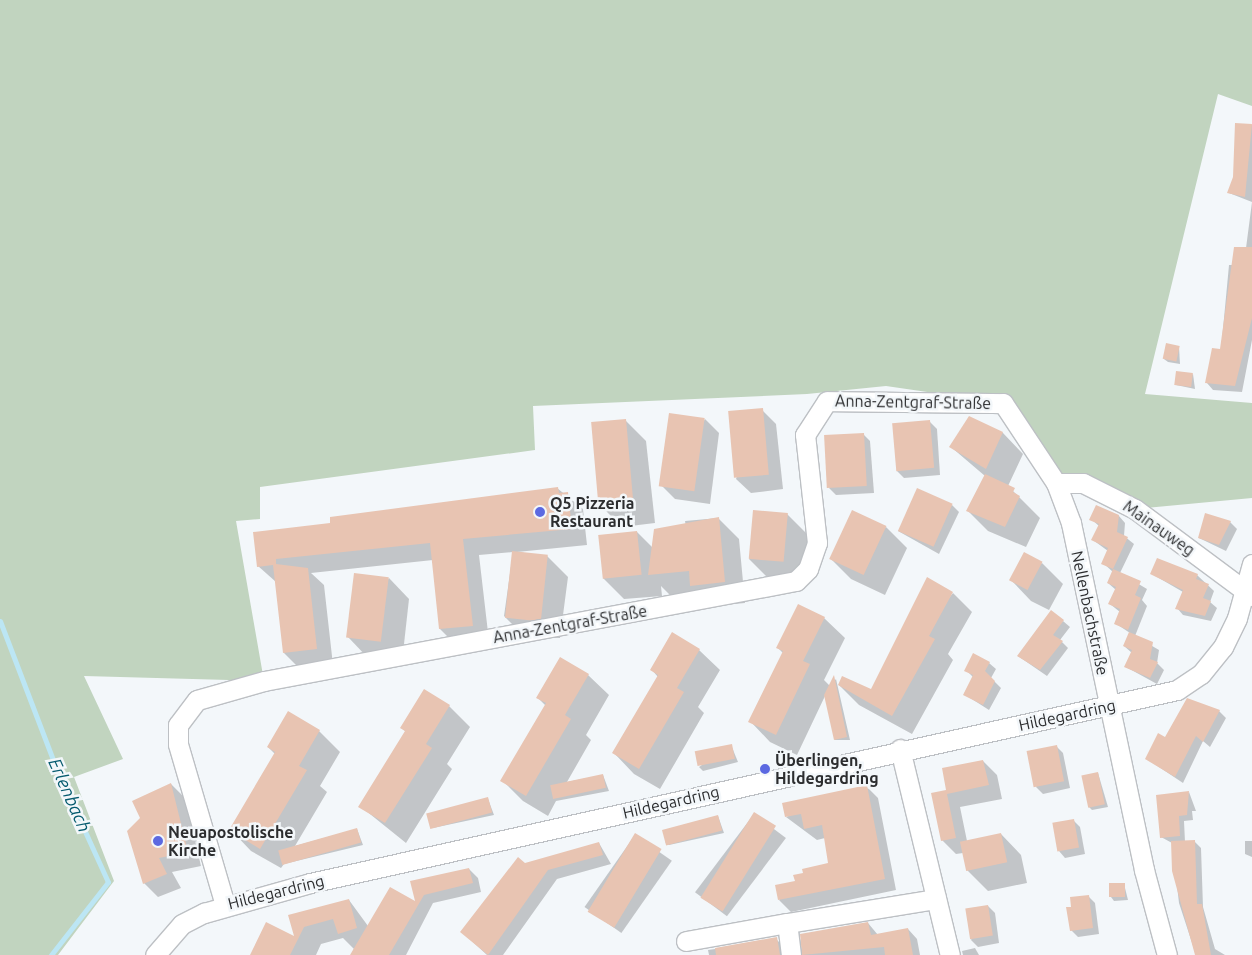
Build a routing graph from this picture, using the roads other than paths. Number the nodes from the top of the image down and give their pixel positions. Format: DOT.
graph roads {
  1 [pos="1003,403"];
  2 [pos="1056,483"];
  3 [pos="1252,564"];
  4 [pos="1248,593"];
  5 [pos="1111,706"];
  6 [pos="900,749"];
  7 [pos="936,899"];
  8 [pos="225,905"];
  9 [pos="787,923"];
  10 [pos="686,941"];
  11 [pos="154,955"];
  12 [pos="791,955"];
  13 [pos="950,955"];
  14 [pos="1166,955"];
  1 -- 2 [label="street, Nellenbachstraße"];
  1 -- 8 [label="street, Anna-Zentgraf-Straße"];
  2 -- 4 [label="street, Mainauweg"];
  2 -- 5 [label="street, Nellenbachstraße"];
  3 -- 4 [label="street, Hildegardring"];
  4 -- 5 [label="street, Hildegardring"];
  5 -- 6 [label="street, Hildegardring"];
  5 -- 14 [label="street, Nellenbachstraße"];
  6 -- 7 [label="street"];
  6 -- 8 [label="street, Hildegardring"];
  7 -- 9 [label="street"];
  7 -- 13 [label="street"];
  8 -- 11 [label="street, Hildegardring"];
  9 -- 10 [label="street"];
  9 -- 12 [label="street"];
}
